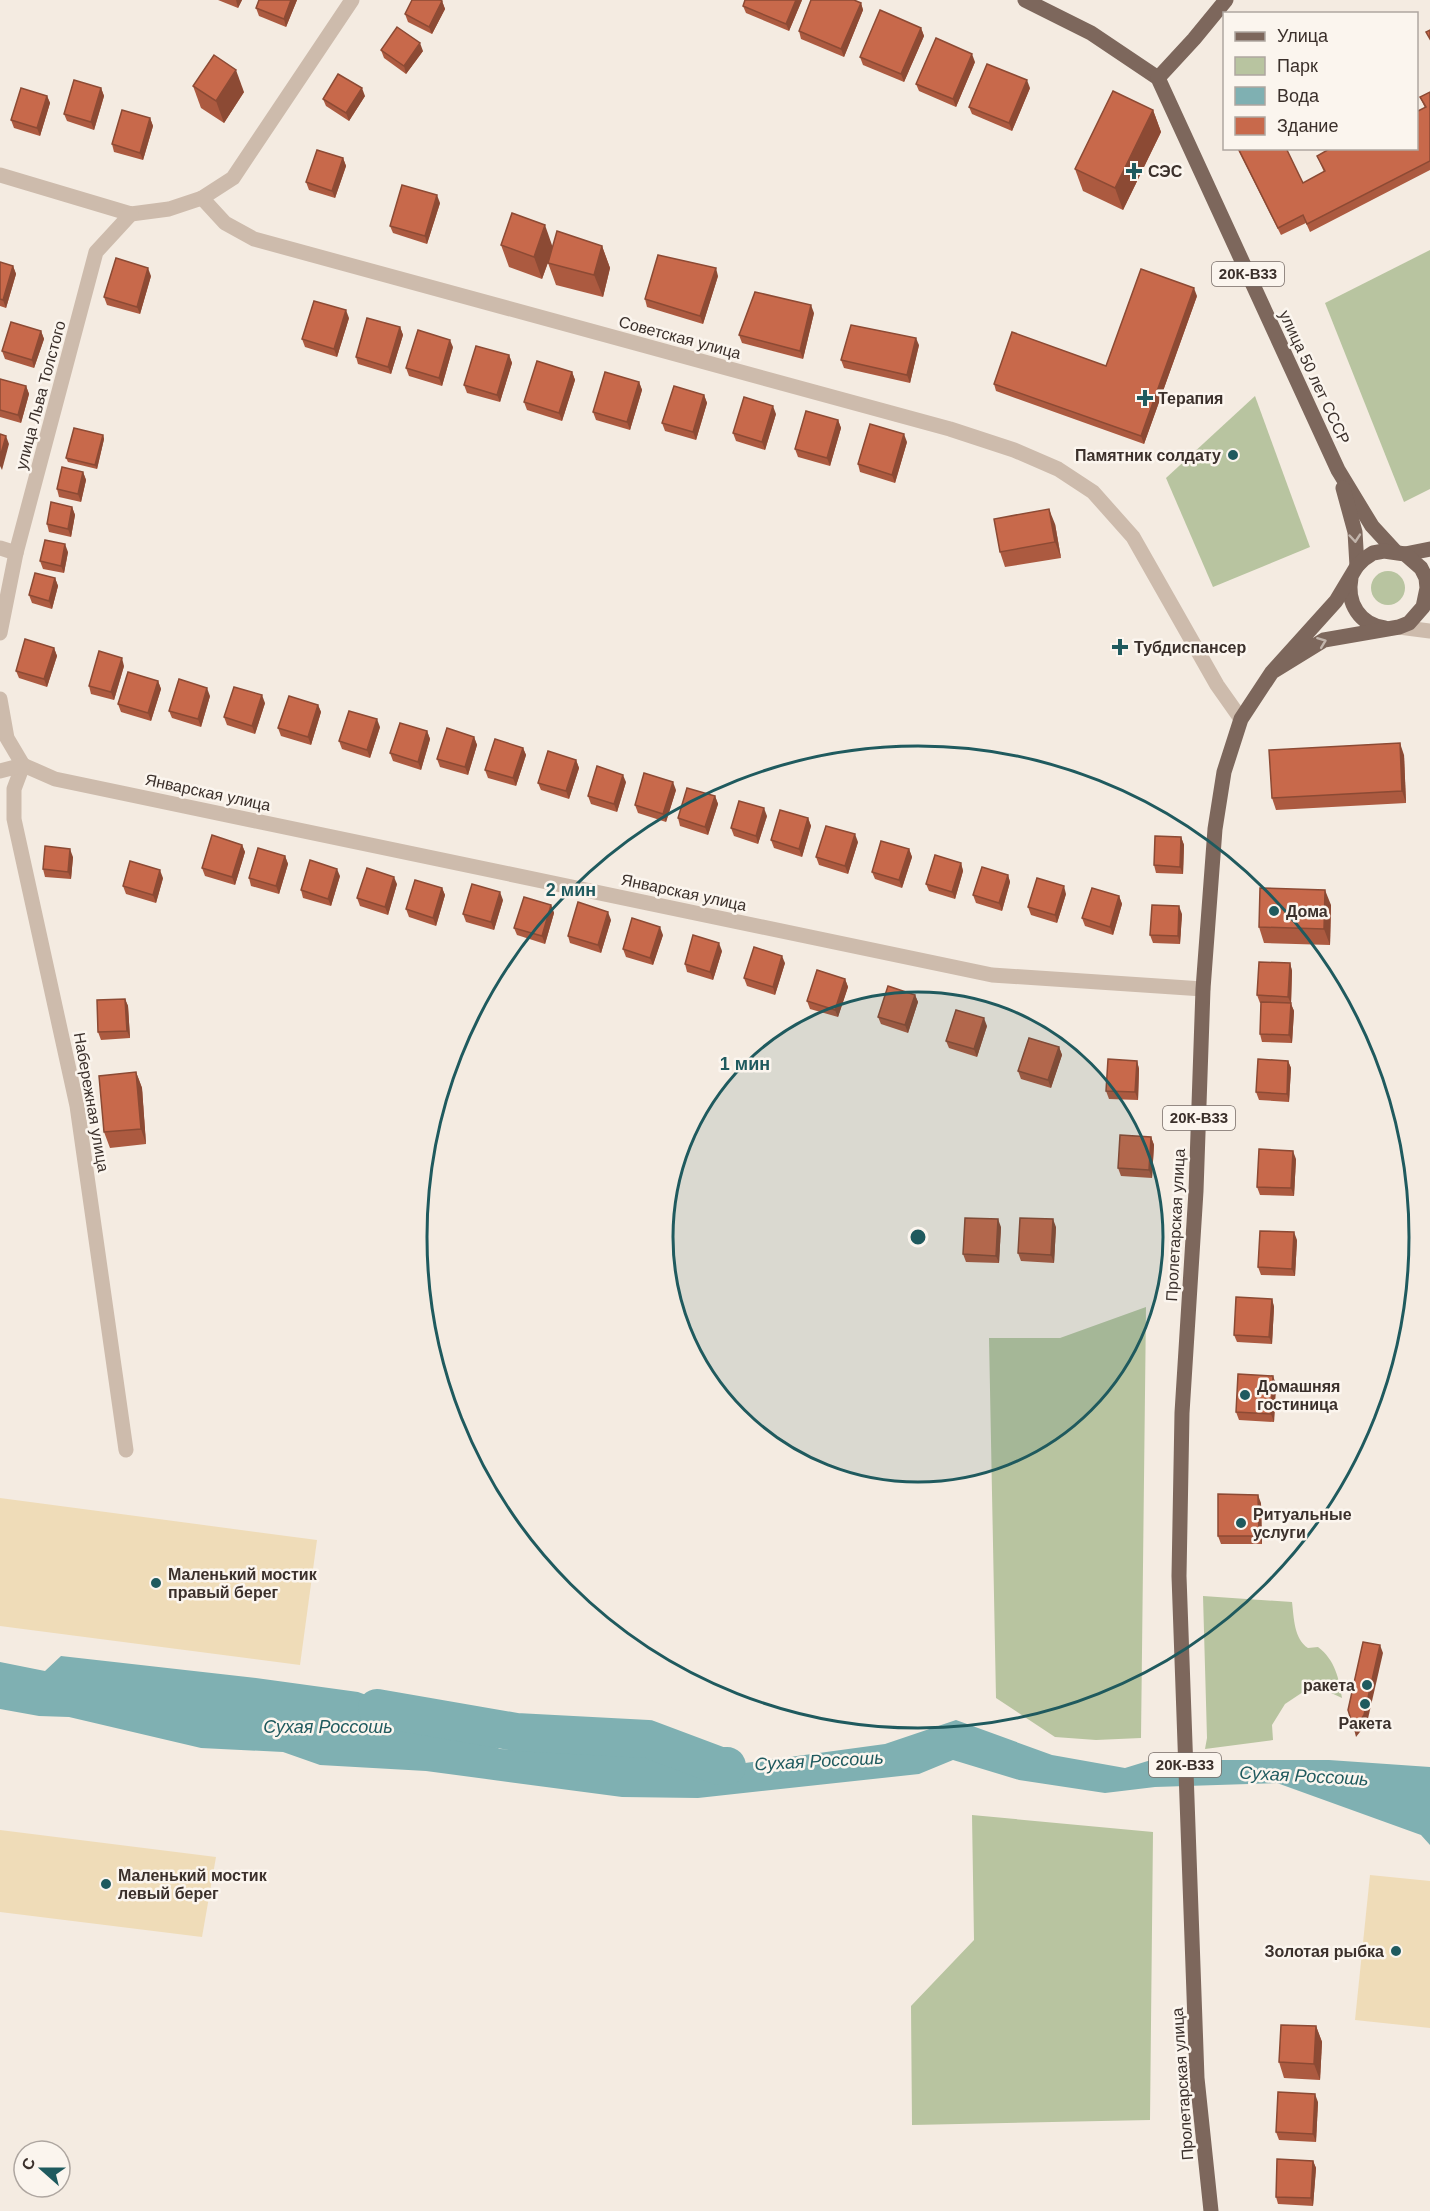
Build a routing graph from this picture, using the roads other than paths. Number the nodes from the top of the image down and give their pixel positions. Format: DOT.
graph roads {
  1 [pos="352,0"];
  2 [pos="1025,0"];
  3 [pos="1226,0"];
  4 [pos="1158,78"];
  5 [pos="0,176"];
  6 [pos="202,198"];
  7 [pos="131,214"];
  8 [pos="1338,470"];
  9 [pos="0,548"];
  10 [pos="1430,549"];
  11 [pos="1400,552"];
  12 [pos="16,553"];
  13 [pos="1354,571"];
  14 [pos="1428,593"];
  15 [pos="1393,628"];
  16 [pos="1430,631"];
  17 [pos="0,633"];
  18 [pos="1272,672"];
  19 [pos="0,699"];
  20 [pos="1241,719"];
  21 [pos="4,737"];
  22 [pos="23,765"];
  23 [pos="0,771"];
  24 [pos="1203,989"];
  25 [pos="126,1450"];
  26 [pos="1211,2211"];
  1 -- 6 [label="street"];
  2 -- 4 [label="main road"];
  3 -- 4 [label="main road"];
  4 -- 8 [label="main road, улица 50 лет СССР / 20К-В33"];
  5 -- 7 [label="street"];
  6 -- 7 [label="street"];
  6 -- 20 [label="street, Советская улица"];
  7 -- 12 [label="street, улица Льва Толстого"];
  8 -- 11 [label="main road, 20К-В33"];
  8 -- 13 [label="main road, 20К-В33, one-way"];
  9 -- 12 [label="street"];
  10 -- 11 [label="main road"];
  11 -- 13 [label="main road, 20К-В33"];
  11 -- 14 [label="main road, 20К-В33"];
  12 -- 17 [label="street, улица Льва Толстого"];
  13 -- 15 [label="main road, 20К-В33"];
  13 -- 18 [label="main road, 20К-В33"];
  14 -- 15 [label="main road, 20К-В33"];
  15 -- 16 [label="street"];
  18 -- 15 [label="main road, 20К-В33, one-way"];
  18 -- 20 [label="main road, Пролетарская улица / 20К-В33"];
  19 -- 21 [label="street"];
  20 -- 24 [label="main road, Пролетарская улица / 20К-В33"];
  21 -- 22 [label="street"];
  22 -- 23 [label="street"];
  22 -- 24 [label="street, Январская улица"];
  22 -- 25 [label="street, Набережная улица"];
  24 -- 26 [label="main road, Пролетарская улица / 20К-В33"];
}
